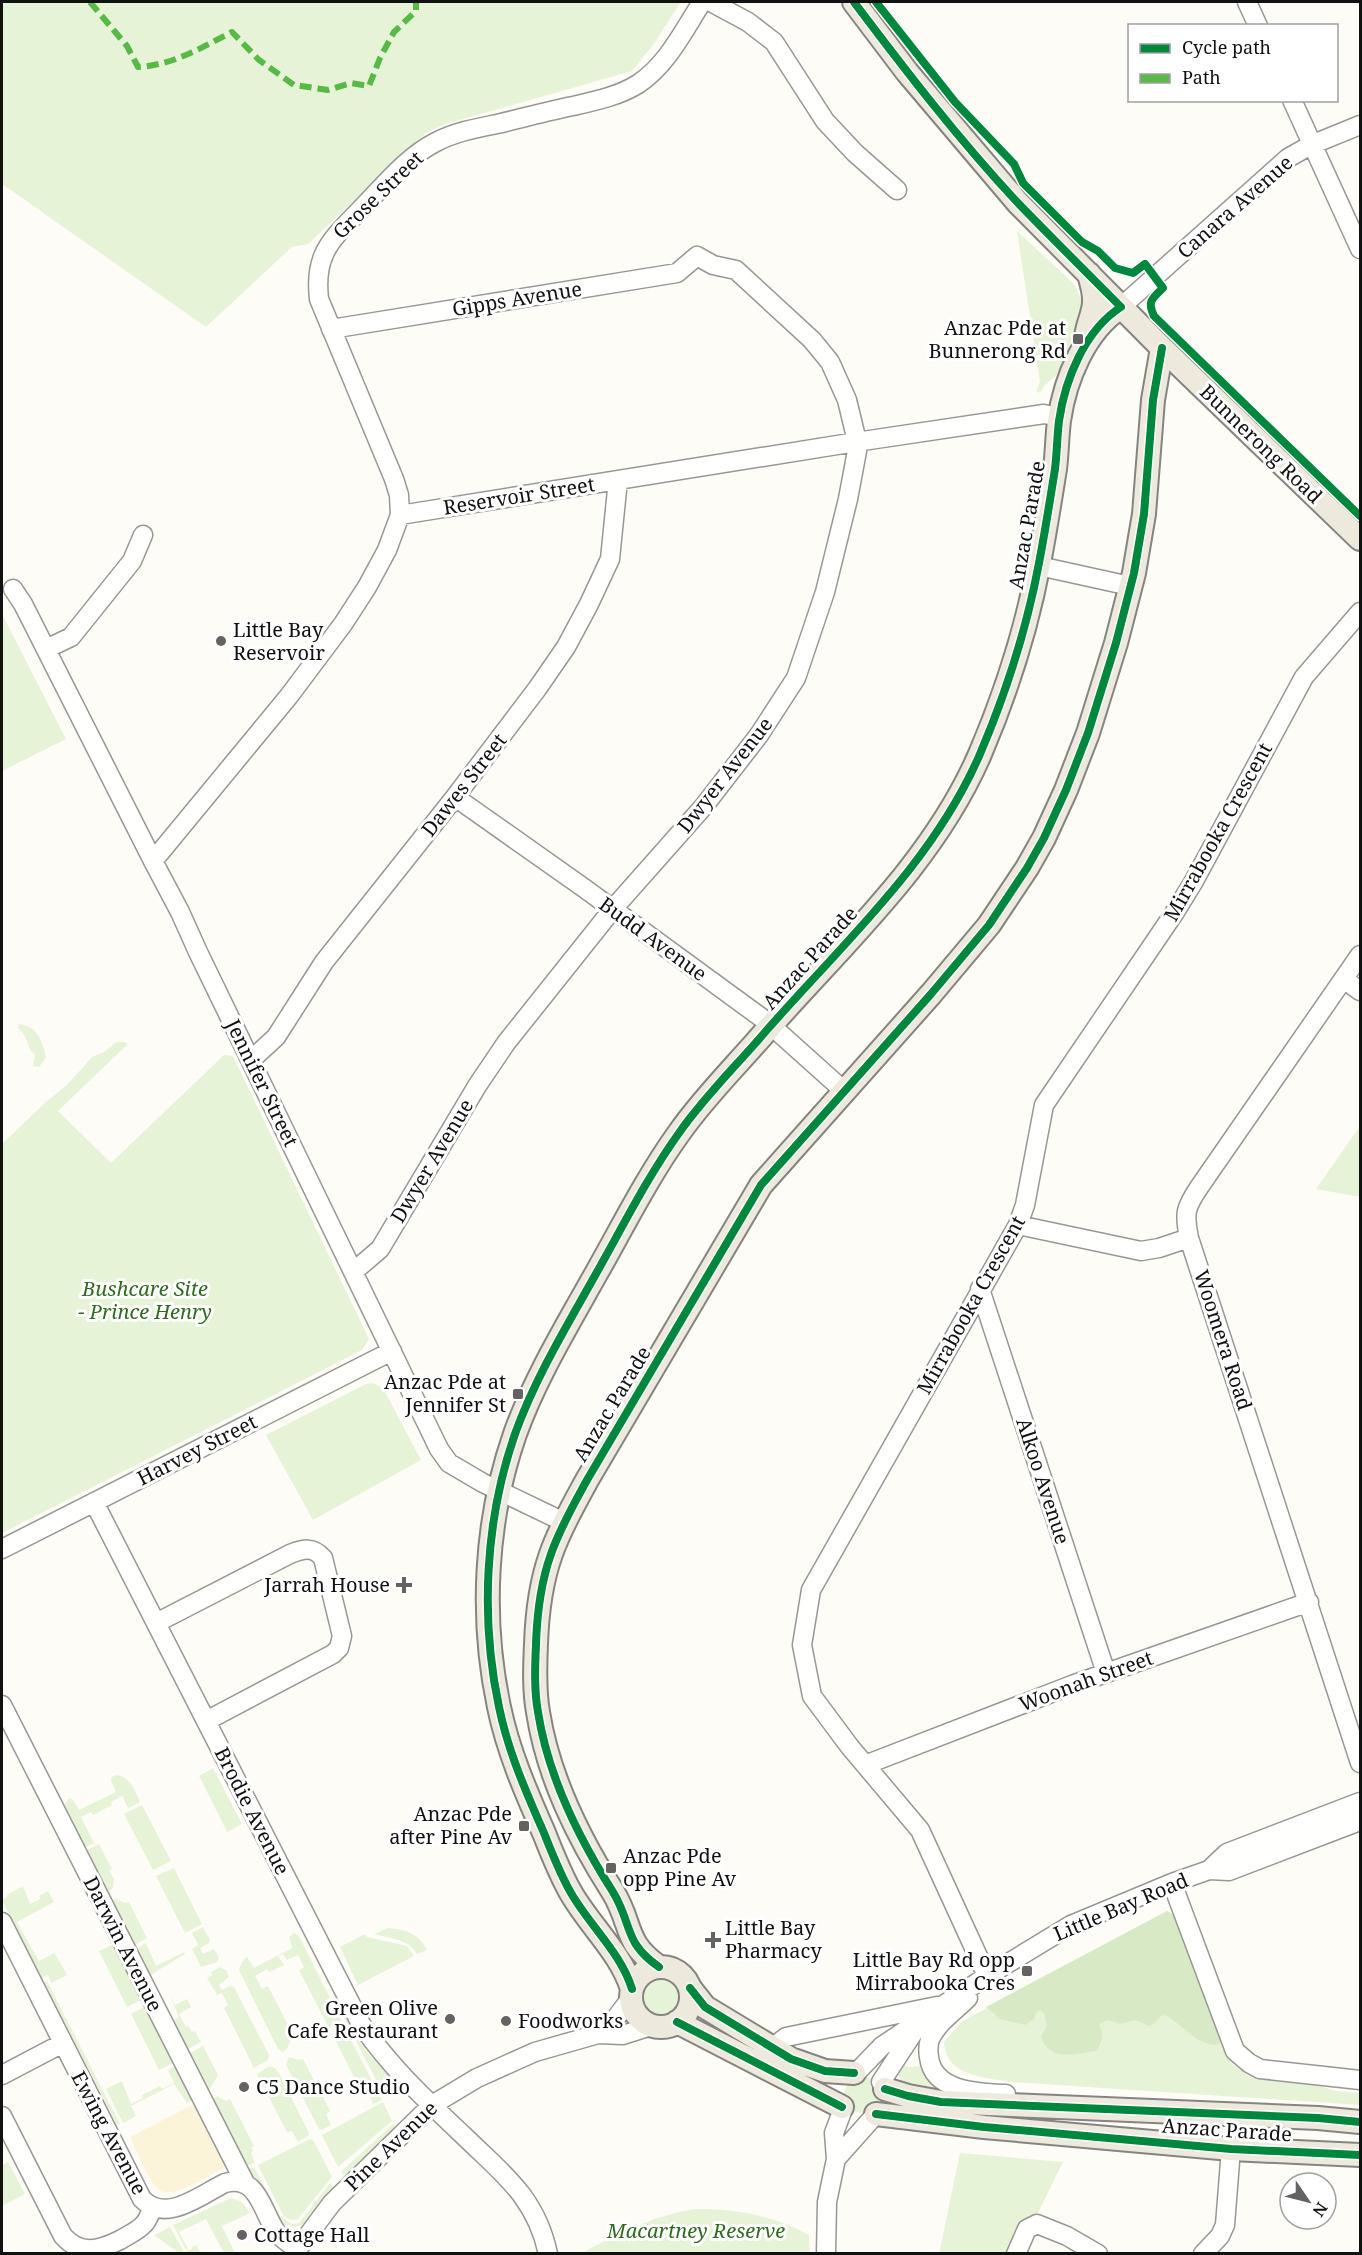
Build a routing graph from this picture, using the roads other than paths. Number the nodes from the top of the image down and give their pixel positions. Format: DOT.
graph roads {
  1 [pos="702,2"];
  2 [pos="711,2"];
  3 [pos="854,2"];
  4 [pos="1247,2"];
  5 [pos="1257,24"];
  6 [pos="1293,102"];
  7 [pos="1360,124"];
  8 [pos="1311,145"];
  9 [pos="897,190"];
  10 [pos="1360,249"];
  11 [pos="697,256"];
  12 [pos="1089,274"];
  13 [pos="1121,307"];
  14 [pos="331,329"];
  15 [pos="1086,343"];
  16 [pos="1162,348"];
  17 [pos="1060,417"];
  18 [pos="856,442"];
  19 [pos="618,480"];
  20 [pos="400,515"];
  21 [pos="143,535"];
  22 [pos="1360,539"];
  23 [pos="1039,566"];
  24 [pos="1130,586"];
  25 [pos="13,589"];
  26 [pos="1360,612"];
  27 [pos="46,649"];
  28 [pos="455,797"];
  29 [pos="153,861"];
  30 [pos="612,910"];
  31 [pos="1360,956"];
  32 [pos="1344,979"];
  33 [pos="1360,991"];
  34 [pos="771,1026"];
  35 [pos="251,1060"];
  36 [pos="843,1090"];
  37 [pos="1018,1225"];
  38 [pos="1189,1238"];
  39 [pos="353,1272"];
  40 [pos="980,1289"];
  41 [pos="392,1351"];
  42 [pos="500,1491"];
  43 [pos="94,1502"];
  44 [pos="564,1522"];
  45 [pos="2,1549"];
  46 [pos="1309,1602"];
  47 [pos="156,1623"];
  48 [pos="1106,1673"];
  49 [pos="2,1705"];
  50 [pos="206,1721"];
  51 [pos="1360,1763"];
  52 [pos="865,1765"];
  53 [pos="1360,1802"];
  54 [pos="1360,1821"];
  55 [pos="1209,1870"];
  56 [pos="1172,1883"];
  57 [pos="2,1922"];
  58 [pos="659,1967"];
  59 [pos="987,1976"];
  60 [pos="690,1988"];
  61 [pos="631,1994"];
  62 [pos="942,2005"];
  63 [pos="921,2020"];
  64 [pos="677,2022"];
  65 [pos="651,2026"];
  66 [pos="598,2034"];
  67 [pos="63,2043"];
  68 [pos="772,2048"];
  69 [pos="856,2073"];
  70 [pos="2,2075"];
  71 [pos="1360,2080"];
  72 [pos="883,2086"];
  73 [pos="432,2105"];
  74 [pos="1070,2107"];
  75 [pos="843,2108"];
  76 [pos="876,2114"];
  77 [pos="2,2116"];
  78 [pos="1360,2122"];
  79 [pos="1231,2149"];
  80 [pos="1360,2155"];
  81 [pos="836,2159"];
  82 [pos="245,2183"];
  83 [pos="153,2208"];
  84 [pos="296,2251"];
  85 [pos="548,2253"];
  86 [pos="826,2253"];
  87 [pos="1016,2253"];
  88 [pos="1098,2253"];
  89 [pos="1203,2253"];
  1 -- 14 [label="street, Grose Street"];
  2 -- 9 [label="street"];
  3 -- 12 [label="main road"];
  4 -- 5 [label="street"];
  6 -- 8 [label="street"];
  7 -- 8 [label="street, Canara Avenue"];
  8 -- 10 [label="street"];
  8 -- 13 [label="street, Canara Avenue"];
  11 -- 14 [label="street, Gipps Avenue"];
  11 -- 18 [label="street, Dwyer Avenue"];
  12 -- 13 [label="main road"];
  12 -- 15 [label="main road"];
  13 -- 15 [label="main road, Anzac Parade"];
  13 -- 16 [label="main road"];
  14 -- 20 [label="street, Grose Street"];
  15 -- 17 [label="main road, Anzac Parade"];
  16 -- 22 [label="main road, Bunnerong Road"];
  16 -- 24 [label="main road, Anzac Parade"];
  17 -- 18 [label="street, Reservoir Street"];
  17 -- 23 [label="main road, Anzac Parade"];
  18 -- 19 [label="street, Reservoir Street"];
  18 -- 30 [label="street, Dwyer Avenue"];
  19 -- 20 [label="street, Reservoir Street"];
  19 -- 28 [label="street, Dawes Street"];
  20 -- 29 [label="street"];
  21 -- 27 [label="street"];
  23 -- 24 [label="street"];
  23 -- 34 [label="main road, Anzac Parade"];
  24 -- 36 [label="main road, Anzac Parade"];
  25 -- 27 [label="street, Jennifer Street"];
  26 -- 37 [label="street, Mirrabooka Crescent"];
  27 -- 29 [label="street, Jennifer Street"];
  28 -- 30 [label="street, Budd Avenue"];
  28 -- 35 [label="street, Dawes Street"];
  29 -- 35 [label="street, Jennifer Street"];
  30 -- 34 [label="street, Budd Avenue"];
  30 -- 39 [label="street, Dwyer Avenue"];
  31 -- 32 [label="street, Woomera Road"];
  32 -- 33 [label="street"];
  32 -- 38 [label="street, Woomera Road"];
  34 -- 36 [label="street, Budd Avenue"];
  34 -- 42 [label="main road, Anzac Parade"];
  35 -- 39 [label="street, Jennifer Street"];
  36 -- 44 [label="main road, Anzac Parade"];
  37 -- 38 [label="street"];
  37 -- 40 [label="street, Mirrabooka Crescent"];
  38 -- 46 [label="street, Woomera Road"];
  39 -- 41 [label="street, Jennifer Street"];
  40 -- 48 [label="street, Alkoo Avenue"];
  40 -- 52 [label="street, Mirrabooka Crescent"];
  41 -- 42 [label="street, Jennifer Street"];
  41 -- 43 [label="street, Harvey Street"];
  42 -- 44 [label="street, Jennifer Street"];
  42 -- 61 [label="main road, Anzac Parade"];
  43 -- 45 [label="street, Harvey Street"];
  43 -- 47 [label="street, Brodie Avenue"];
  44 -- 58 [label="main road, Anzac Parade"];
  46 -- 48 [label="street, Woonah Street"];
  46 -- 51 [label="street, Woomera Road"];
  47 -- 50 [label="street, Brodie Avenue"];
  47 -- 50 [label="street"];
  48 -- 52 [label="street, Woonah Street"];
  49 -- 82 [label="street, Darwin Avenue"];
  50 -- 73 [label="street, Brodie Avenue"];
  52 -- 59 [label="street, Mirrabooka Crescent"];
  53 -- 55 [label="street, Little Bay Road"];
  54 -- 55 [label="street, Little Bay Road"];
  55 -- 56 [label="street, Little Bay Road"];
  56 -- 59 [label="street, Little Bay Road"];
  56 -- 71 [label="street"];
  57 -- 67 [label="street, Ewing Avenue"];
  58 -- 60 [label="main road"];
  58 -- 61 [label="main road"];
  59 -- 62 [label="street, Little Bay Road"];
  59 -- 74 [label="street"];
  60 -- 64 [label="main road"];
  60 -- 68 [label="main road"];
  61 -- 65 [label="main road"];
  61 -- 66 [label="street, Pine Avenue"];
  62 -- 63 [label="street, Little Bay Road"];
  62 -- 68 [label="street, Little Bay Road"];
  63 -- 69 [label="street, Little Bay Road"];
  63 -- 72 [label="street, Little Bay Road"];
  64 -- 65 [label="main road"];
  64 -- 75 [label="main road"];
  65 -- 66 [label="street"];
  66 -- 73 [label="street, Pine Avenue"];
  67 -- 70 [label="street"];
  67 -- 83 [label="street, Ewing Avenue"];
  68 -- 69 [label="main road"];
  69 -- 72 [label="main road"];
  69 -- 75 [label="main road"];
  72 -- 74 [label="main road, Anzac Parade"];
  72 -- 76 [label="main road"];
  73 -- 84 [label="street, Pine Avenue"];
  73 -- 85 [label="street, Brodie Avenue"];
  74 -- 78 [label="main road, Anzac Parade"];
  75 -- 76 [label="main road"];
  75 -- 81 [label="street"];
  76 -- 79 [label="main road, Anzac Parade"];
  76 -- 81 [label="street"];
  77 -- 83 [label="street"];
  79 -- 80 [label="main road, Anzac Parade"];
  79 -- 89 [label="street"];
  81 -- 86 [label="street"];
  82 -- 83 [label="street, Ewing Avenue"];
  82 -- 84 [label="street"];
  87 -- 88 [label="street"];
}
